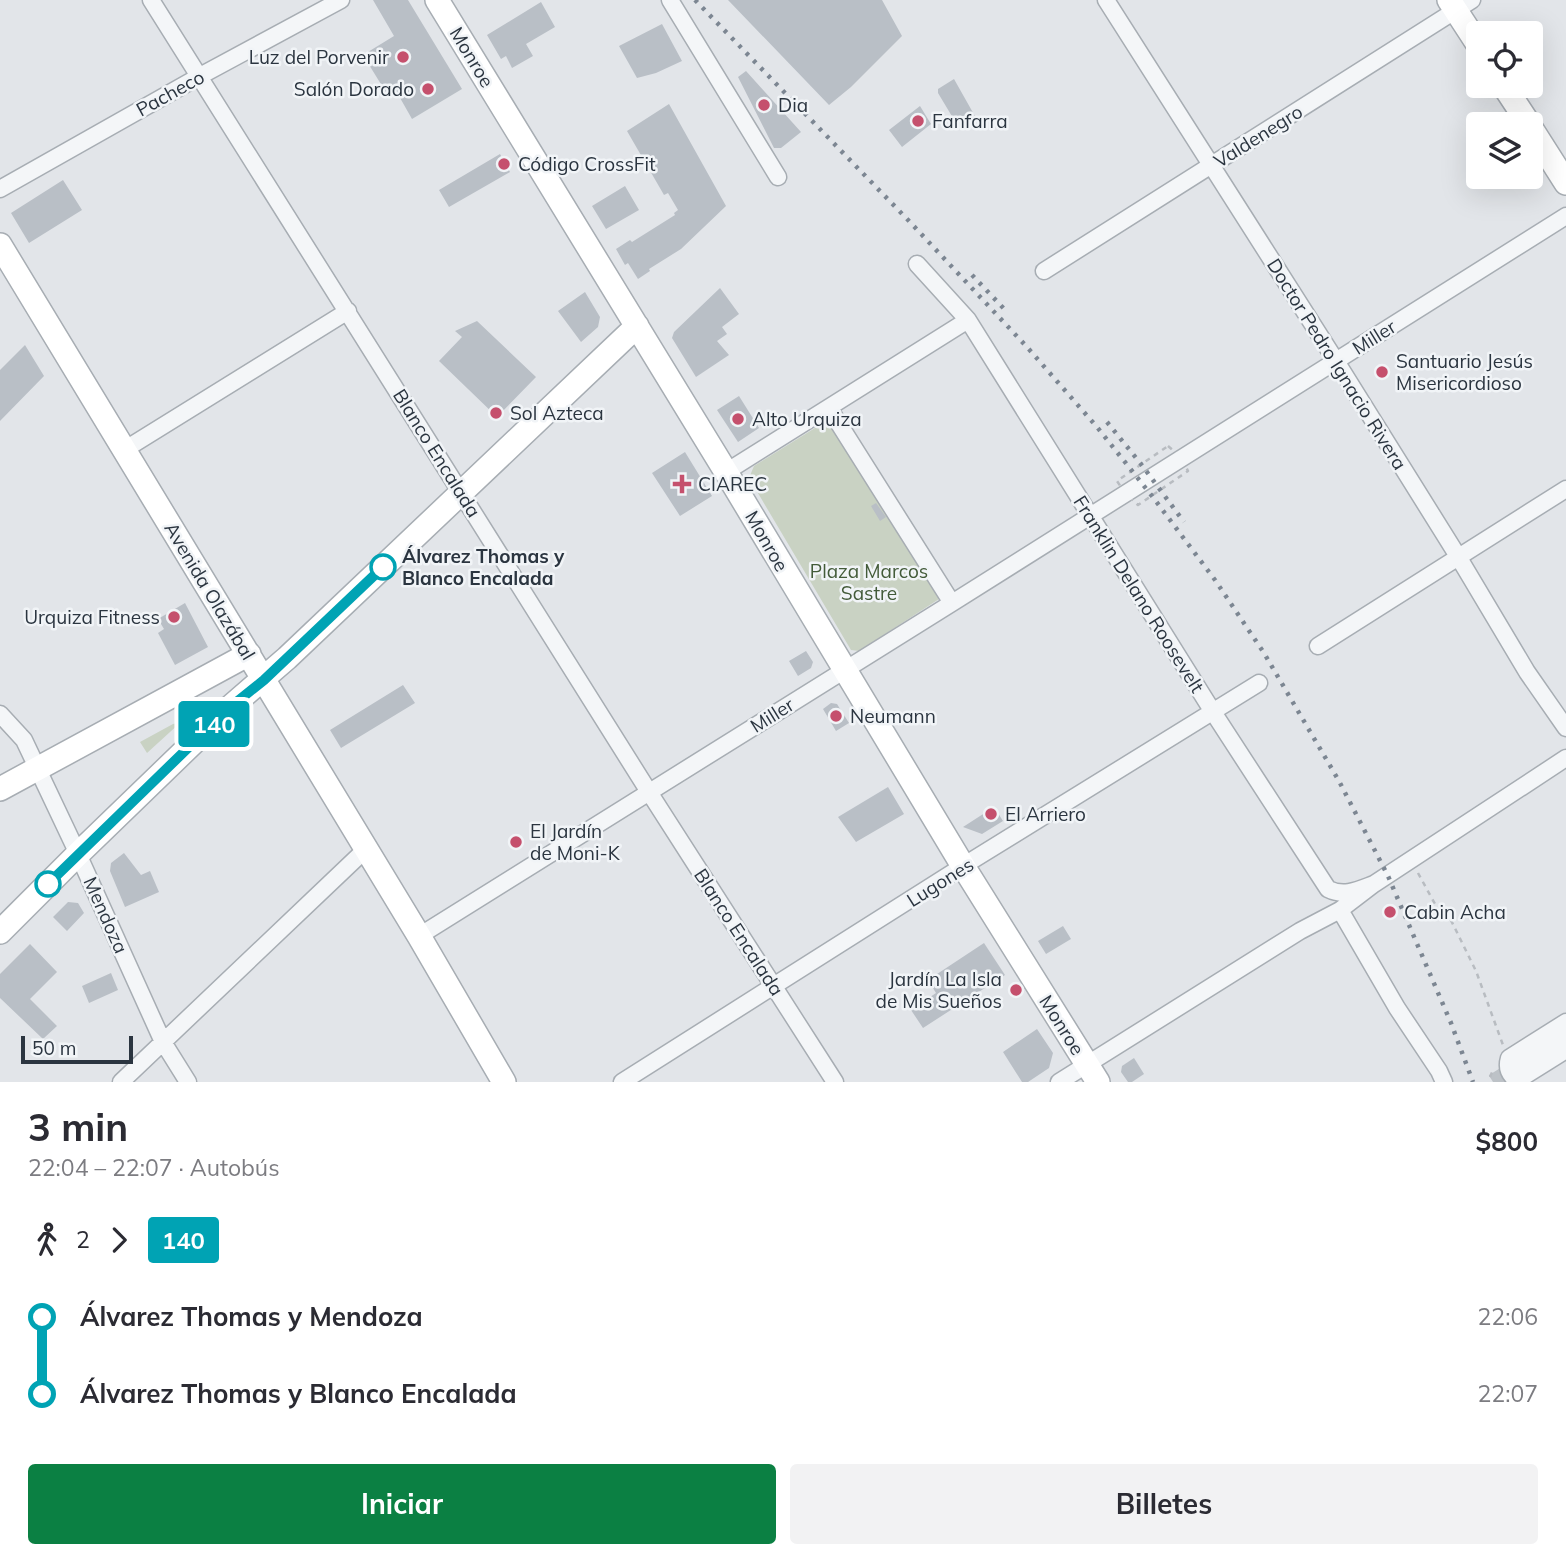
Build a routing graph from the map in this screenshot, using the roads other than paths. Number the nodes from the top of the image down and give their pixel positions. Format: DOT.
graph roads {
  1 [pos="151,0"];
  2 [pos="341,0"];
  3 [pos="437,0"];
  4 [pos="670,0"];
  5 [pos="1106,0"];
  6 [pos="1459,4"];
  7 [pos="1467,21"];
  8 [pos="200,76"];
  9 [pos="1543,147"];
  10 [pos="1212,165"];
  11 [pos="778,177"];
  12 [pos="1566,183"];
  13 [pos="0,188"];
  14 [pos="1566,216"];
  15 [pos="0,245"];
  16 [pos="917,264"];
  17 [pos="1044,271"];
  18 [pos="348,311"];
  19 [pos="968,320"];
  20 [pos="638,326"];
  21 [pos="1336,361"];
  22 [pos="829,408"];
  23 [pos="124,450"];
  24 [pos="726,472"];
  25 [pos="1566,489"];
  26 [pos="461,492"];
  27 [pos="1090,515"];
  28 [pos="1459,558"];
  29 [pos="952,603"];
  30 [pos="1318,646"];
  31 [pos="249,654"];
  32 [pos="844,670"];
  33 [pos="264,680"];
  34 [pos="1259,683"];
  35 [pos="1213,712"];
  36 [pos="0,714"];
  37 [pos="1566,728"];
  38 [pos="1566,758"];
  39 [pos="38,768"];
  40 [pos="0,789"];
  41 [pos="649,792"];
  42 [pos="366,849"];
  43 [pos="78,854"];
  44 [pos="963,866"];
  45 [pos="1374,884"];
  46 [pos="1328,890"];
  47 [pos="1340,910"];
  48 [pos="0,932"];
  49 [pos="1300,932"];
  50 [pos="419,936"];
  51 [pos="775,987"];
  52 [pos="1566,1022"];
  53 [pos="1566,1036"];
  54 [pos="163,1042"];
  55 [pos="1566,1050"];
  56 [pos="1519,1066"];
  57 [pos="1092,1073"];
  58 [pos="121,1082"];
  59 [pos="188,1082"];
  60 [pos="504,1082"];
  61 [pos="622,1082"];
  62 [pos="835,1082"];
  63 [pos="1059,1082"];
  64 [pos="1444,1082"];
  1 -- 8 [label="street, Blanco Encalada"];
  2 -- 8 [label="street, Pacheco"];
  3 -- 20 [label="main road, Monroe"];
  4 -- 11 [label="street"];
  5 -- 10 [label="street, Doctor Pedro Ignacio Rivera"];
  6 -- 7 [label="main road"];
  6 -- 10 [label="street, Valdenegro"];
  8 -- 13 [label="street, Pacheco"];
  8 -- 18 [label="street, Blanco Encalada"];
  9 -- 12 [label="main road"];
  10 -- 17 [label="street, Valdenegro"];
  10 -- 21 [label="street, Doctor Pedro Ignacio Rivera"];
  14 -- 21 [label="street, Miller"];
  15 -- 23 [label="main road, Avenida Olazábal"];
  16 -- 19 [label="street, Franklin Delano Roosevelt"];
  18 -- 23 [label="street"];
  18 -- 26 [label="street, Blanco Encalada"];
  19 -- 22 [label="street"];
  19 -- 27 [label="street, Franklin Delano Roosevelt"];
  20 -- 24 [label="main road, Monroe"];
  20 -- 26 [label="main road"];
  21 -- 27 [label="street, Miller"];
  21 -- 28 [label="street, Doctor Pedro Ignacio Rivera"];
  22 -- 24 [label="street"];
  22 -- 29 [label="street"];
  23 -- 31 [label="main road, Avenida Olazábal"];
  24 -- 32 [label="main road, Monroe"];
  25 -- 28 [label="street"];
  26 -- 33 [label="main road"];
  26 -- 41 [label="street, Blanco Encalada"];
  27 -- 29 [label="street, Miller"];
  27 -- 35 [label="street, Franklin Delano Roosevelt"];
  28 -- 30 [label="street"];
  28 -- 37 [label="street, Doctor Pedro Ignacio Rivera"];
  29 -- 32 [label="street, Miller"];
  31 -- 33 [label="main road, Avenida Olazábal"];
  31 -- 39 [label="main road"];
  32 -- 41 [label="street, Miller"];
  32 -- 44 [label="main road, Monroe"];
  33 -- 42 [label="main road, Avenida Olazábal"];
  33 -- 43 [label="main road"];
  34 -- 35 [label="street, Lugones"];
  35 -- 44 [label="street, Lugones"];
  35 -- 46 [label="street, Franklin Delano Roosevelt"];
  36 -- 39 [label="street, Mendoza"];
  38 -- 45 [label="street"];
  39 -- 40 [label="main road"];
  39 -- 43 [label="street, Mendoza"];
  41 -- 50 [label="street, Miller"];
  41 -- 51 [label="street, Blanco Encalada"];
  42 -- 50 [label="main road, Avenida Olazábal"];
  42 -- 54 [label="street"];
  43 -- 48 [label="main road"];
  43 -- 54 [label="street, Mendoza"];
  44 -- 51 [label="street, Lugones"];
  44 -- 57 [label="main road, Monroe"];
  45 -- 46 [label="street"];
  45 -- 47 [label="street"];
  46 -- 49 [label="street"];
  47 -- 49 [label="street"];
  47 -- 64 [label="street"];
  49 -- 57 [label="street"];
  50 -- 60 [label="main road, Avenida Olazábal"];
  51 -- 61 [label="street, Lugones"];
  51 -- 62 [label="street, Blanco Encalada"];
  52 -- 55 [label="street"];
  53 -- 56 [label="street"];
  54 -- 58 [label="street"];
  54 -- 59 [label="street, Mendoza"];
  57 -- 63 [label="street"];
}
